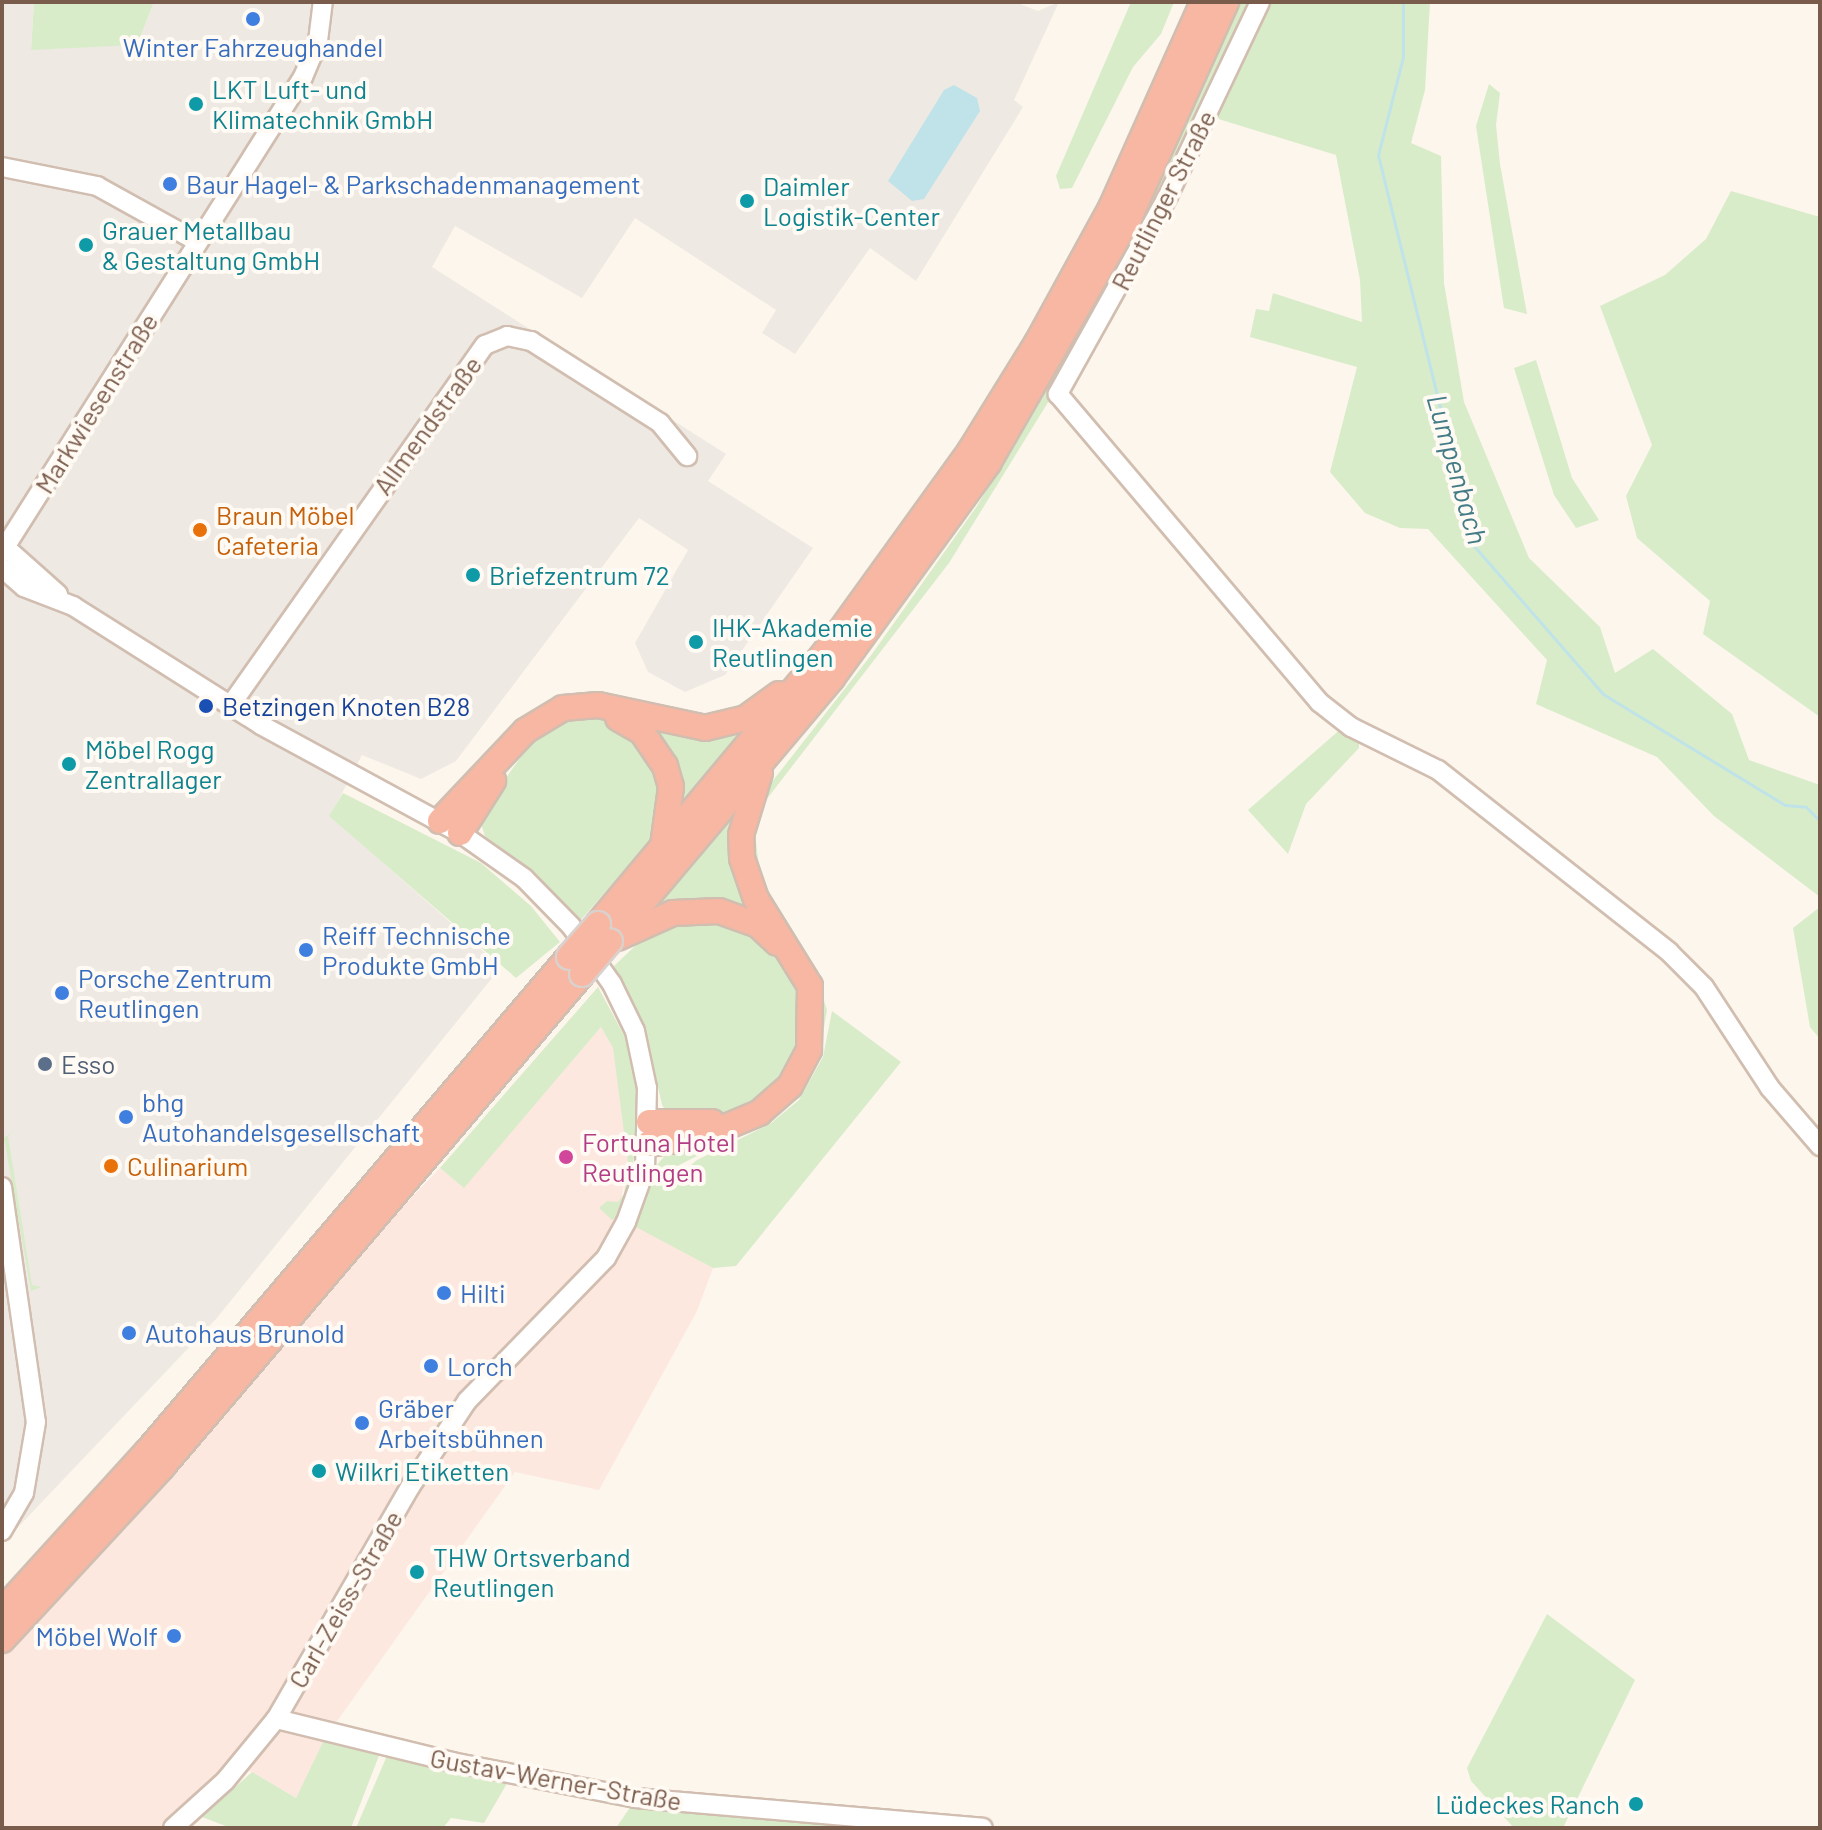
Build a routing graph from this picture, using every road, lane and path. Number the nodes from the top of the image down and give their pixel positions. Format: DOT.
graph roads {
  1 [pos="323,2"];
  2 [pos="1203,2"];
  3 [pos="1226,2"];
  4 [pos="1260,2"];
  5 [pos="2,167"];
  6 [pos="198,242"];
  7 [pos="687,456"];
  8 [pos="4,550"];
  9 [pos="2,568"];
  10 [pos="24,587"];
  11 [pos="2,590"];
  12 [pos="73,606"];
  13 [pos="802,681"];
  14 [pos="230,706"];
  15 [pos="765,758"];
  16 [pos="450,827"];
  17 [pos="663,846"];
  18 [pos="606,935"];
  19 [pos="576,966"];
  20 [pos="648,1133"];
  21 [pos="1820,1146"];
  22 [pos="2,1187"];
  23 [pos="2,1531"];
  24 [pos="2,1611"];
  25 [pos="2,1640"];
  26 [pos="276,1719"];
  27 [pos="173,1828"];
  28 [pos="983,1828"];
  1 -- 6 [label="street, Markwiesenstraße"];
  2 -- 13 [label="highway"];
  3 -- 15 [label="highway"];
  4 -- 21 [label="street, Reutlinger Straße"];
  5 -- 6 [label="street"];
  6 -- 8 [label="street, Markwiesenstraße"];
  7 -- 14 [label="street, Allmendstraße"];
  8 -- 12 [label="street"];
  9 -- 10 [label="street"];
  10 -- 11 [label="street"];
  10 -- 12 [label="street"];
  12 -- 14 [label="street"];
  13 -- 16 [label="highway"];
  13 -- 17 [label="highway"];
  14 -- 16 [label="street"];
  15 -- 18 [label="highway"];
  15 -- 20 [label="highway"];
  16 -- 17 [label="highway"];
  16 -- 20 [label="street"];
  17 -- 18 [label="highway"];
  18 -- 19 [label="highway, bridge"];
  18 -- 20 [label="highway"];
  19 -- 24 [label="highway"];
  19 -- 25 [label="highway"];
  20 -- 26 [label="street, Carl-Zeiss-Straße"];
  22 -- 23 [label="street"];
  26 -- 27 [label="street, Carl-Zeiss-Straße"];
  26 -- 28 [label="street, Gustav-Werner-Straße"];
}
